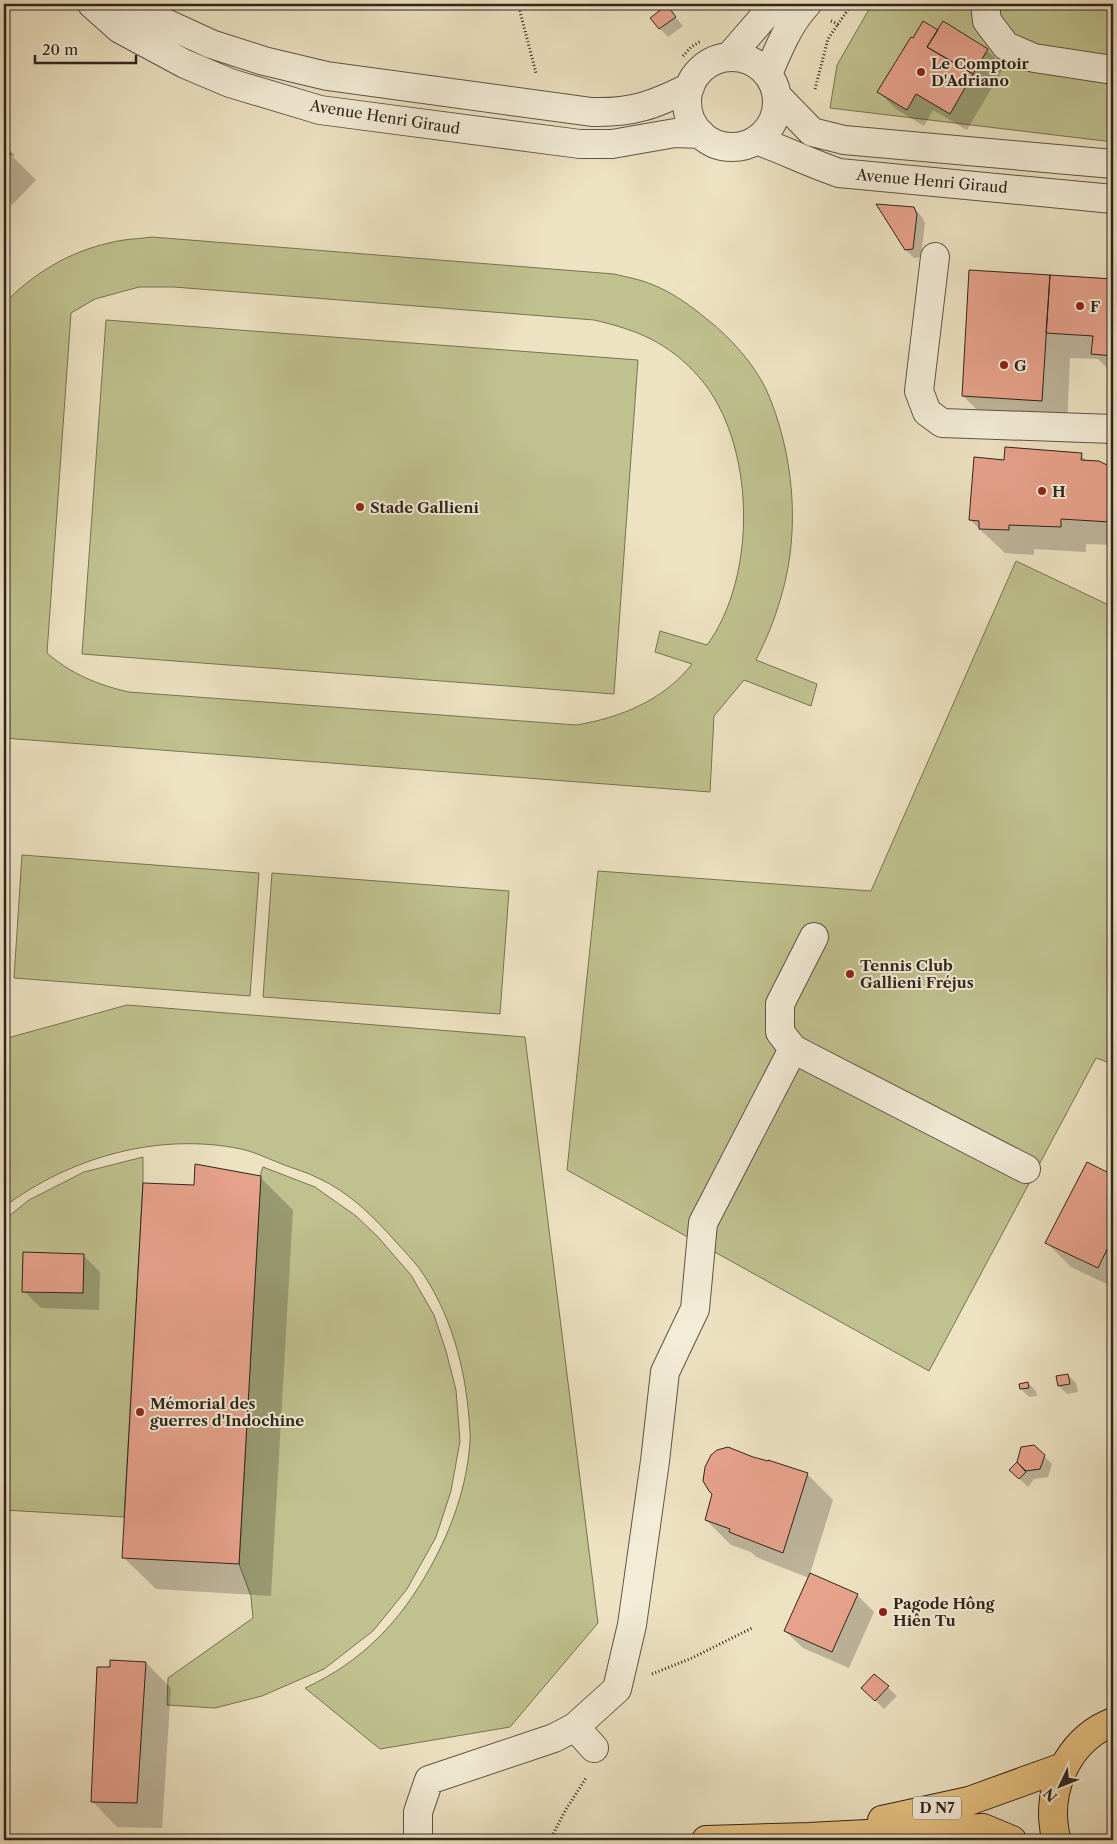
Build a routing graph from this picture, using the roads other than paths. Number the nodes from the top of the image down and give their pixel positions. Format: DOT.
graph roads {
  1 [pos="92,4"];
  2 [pos="124,4"];
  3 [pos="775,4"];
  4 [pos="807,4"];
  5 [pos="985,4"];
  6 [pos="729,57"];
  7 [pos="1113,70"];
  8 [pos="772,85"];
  9 [pos="690,87"];
  10 [pos="702,134"];
  11 [pos="756,140"];
  12 [pos="888,144"];
  13 [pos="1113,164"];
  14 [pos="927,181"];
  15 [pos="1113,199"];
  16 [pos="936,257"];
  17 [pos="1113,429"];
  18 [pos="814,937"];
  19 [pos="793,1049"];
  20 [pos="1026,1169"];
  21 [pos="1113,1722"];
  22 [pos="575,1727"];
  23 [pos="594,1748"];
  24 [pos="1063,1767"];
  25 [pos="809,1837"];
  26 [pos="418,1840"];
  27 [pos="706,1840"];
  28 [pos="1012,1840"];
  29 [pos="1057,1840"];
  1 -- 10 [label="street, Avenue Henri Giraud"];
  2 -- 9 [label="street"];
  3 -- 6 [label="street"];
  4 -- 8 [label="street"];
  5 -- 7 [label="street"];
  6 -- 8 [label="street"];
  6 -- 9 [label="street"];
  8 -- 11 [label="street"];
  8 -- 12 [label="street"];
  9 -- 10 [label="street"];
  10 -- 11 [label="street"];
  11 -- 14 [label="street, Avenue Henri Giraud"];
  12 -- 13 [label="street"];
  12 -- 14 [label="street"];
  14 -- 15 [label="street, Avenue Henri Giraud"];
  16 -- 17 [label="street"];
  18 -- 19 [label="street"];
  19 -- 20 [label="street"];
  19 -- 22 [label="street"];
  21 -- 24 [label="main road"];
  22 -- 23 [label="street"];
  22 -- 26 [label="street"];
  24 -- 25 [label="main road, D N7"];
  24 -- 29 [label="main road"];
  25 -- 27 [label="main road, D N7"];
  25 -- 28 [label="main road, D N7"];
}
